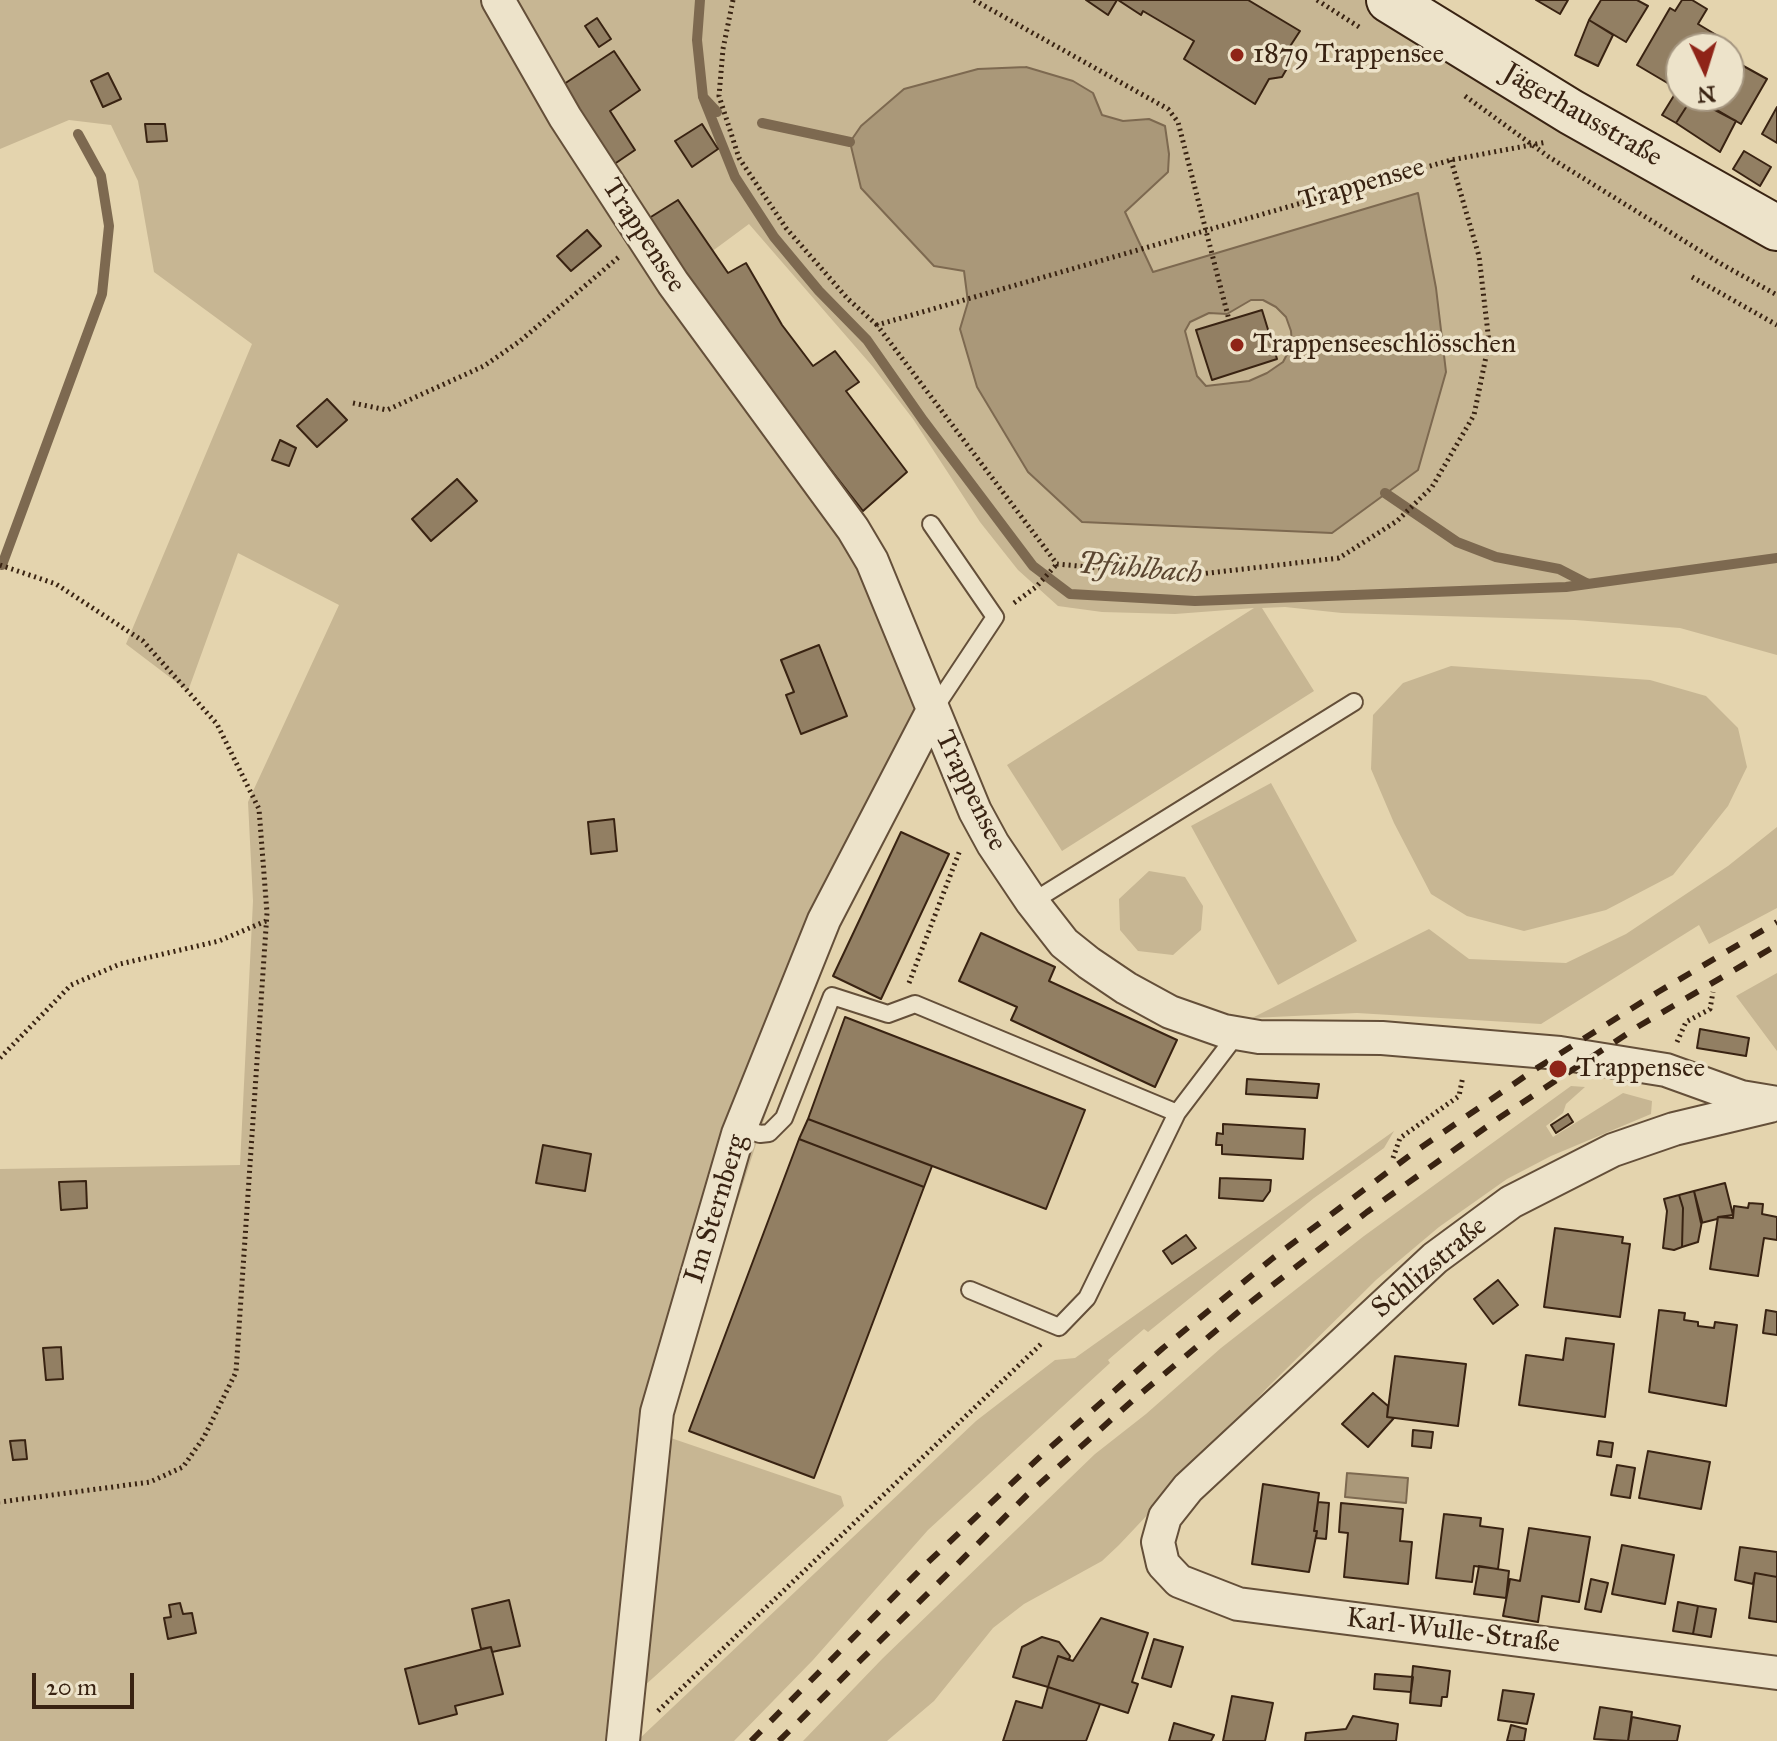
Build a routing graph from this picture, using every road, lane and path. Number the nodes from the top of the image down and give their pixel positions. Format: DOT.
graph roads {
  1 [pos="498,0"];
  2 [pos="733,0"];
  3 [pos="974,0"];
  4 [pos="1317,0"];
  5 [pos="1378,16"];
  6 [pos="1457,90"];
  7 [pos="1558,139"];
  8 [pos="1533,144"];
  9 [pos="1451,160"];
  10 [pos="1777,228"];
  11 [pos="1205,229"];
  12 [pos="644,239"];
  13 [pos="1692,277"];
  14 [pos="1777,295"];
  15 [pos="1229,320"];
  16 [pos="877,325"];
  17 [pos="1777,325"];
  18 [pos="353,403"];
  19 [pos="931,524"];
  20 [pos="1057,564"];
  21 [pos="0,565"];
  22 [pos="1036,587"];
  23 [pos="1354,702"];
  24 [pos="932,712"];
  25 [pos="975,811"];
  26 [pos="1032,902"];
  27 [pos="266,921"];
  28 [pos="1713,992"];
  29 [pos="898,1010"];
  30 [pos="1235,1033"];
  31 [pos="1673,1049"];
  32 [pos="0,1058"];
  33 [pos="1464,1065"];
  34 [pos="1777,1104"];
  35 [pos="1177,1113"];
  36 [pos="741,1128"];
  37 [pos="1393,1158"];
  38 [pos="970,1290"];
  39 [pos="1059,1327"];
  40 [pos="0,1502"];
  41 [pos="1158,1542"];
  42 [pos="1777,1673"];
  43 [pos="650,1719"];
  44 [pos="623,1741"];
  1 -- 12 [label="street, Trappensee"];
  2 -- 16 [label="path"];
  3 -- 11 [label="path"];
  4 -- 5 [label="path"];
  5 -- 10 [label="street, Jägerhausstraße"];
  6 -- 8 [label="path"];
  7 -- 8 [label="path, Trappensee"];
  8 -- 9 [label="path, Trappensee"];
  8 -- 14 [label="path"];
  9 -- 11 [label="path, Trappensee"];
  9 -- 20 [label="path"];
  11 -- 15 [label="path"];
  11 -- 16 [label="path, Trappensee"];
  12 -- 18 [label="path"];
  12 -- 24 [label="street, Trappensee"];
  13 -- 17 [label="path"];
  16 -- 20 [label="path"];
  19 -- 24 [label="lane"];
  20 -- 22 [label="path"];
  21 -- 27 [label="path"];
  23 -- 26 [label="lane"];
  24 -- 25 [label="street, Trappensee"];
  24 -- 36 [label="street, Im Sternberg"];
  25 -- 26 [label="street, Trappensee"];
  25 -- 29 [label="path"];
  26 -- 30 [label="street, Trappensee"];
  27 -- 32 [label="path"];
  27 -- 40 [label="path"];
  28 -- 31 [label="path"];
  29 -- 35 [label="lane"];
  29 -- 36 [label="lane"];
  30 -- 34 [label="street, Trappensee"];
  30 -- 35 [label="lane"];
  33 -- 37 [label="path"];
  34 -- 41 [label="street, Schlizstraße"];
  35 -- 39 [label="lane"];
  36 -- 44 [label="street, Im Sternberg"];
  38 -- 39 [label="lane"];
  39 -- 43 [label="path"];
  41 -- 42 [label="street, Karl-Wulle-Straße"];
}
